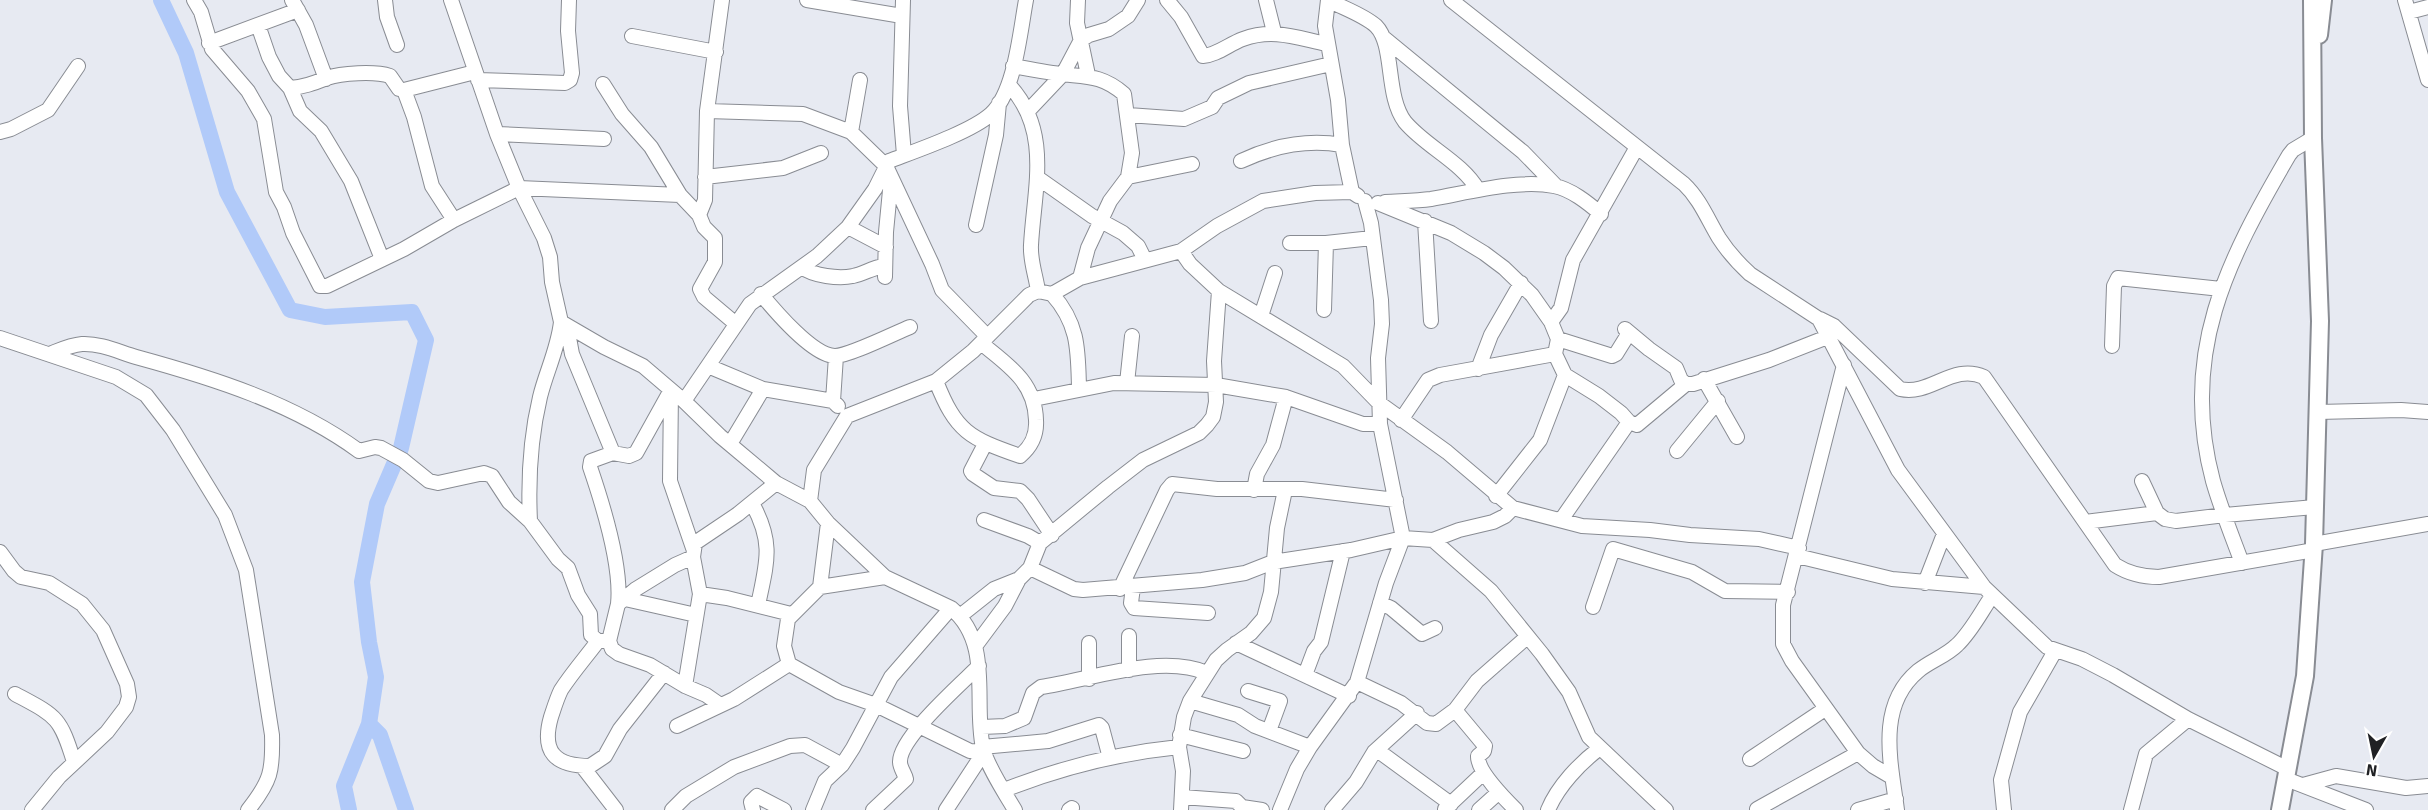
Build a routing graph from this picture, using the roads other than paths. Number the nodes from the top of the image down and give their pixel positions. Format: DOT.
graph roads {
  1 [pos="194,0"];
  2 [pos="385,0"];
  3 [pos="451,0"];
  4 [pos="569,0"];
  5 [pos="722,0"];
  6 [pos="807,0"];
  7 [pos="903,0"];
  8 [pos="1026,0"];
  9 [pos="1078,0"];
  10 [pos="1138,0"];
  11 [pos="1167,0"];
  12 [pos="1266,0"];
  13 [pos="1328,0"];
  14 [pos="1451,0"];
  15 [pos="2312,0"];
  16 [pos="2323,0"];
  17 [pos="295,3"];
  18 [pos="2407,6"];
  19 [pos="2428,7"];
  20 [pos="902,16"];
  21 [pos="258,25"];
  22 [pos="1274,32"];
  23 [pos="632,36"];
  24 [pos="1384,38"];
  25 [pos="1081,40"];
  26 [pos="209,43"];
  27 [pos="1328,44"];
  28 [pos="397,45"];
  29 [pos="716,52"];
  30 [pos="1331,64"];
  31 [pos="78,66"];
  32 [pos="1013,66"];
  33 [pos="1063,74"];
  34 [pos="1088,75"];
  35 [pos="477,76"];
  36 [pos="326,79"];
  37 [pos="860,80"];
  38 [pos="2313,80"];
  39 [pos="2428,80"];
  40 [pos="603,84"];
  41 [pos="1009,85"];
  42 [pos="290,88"];
  43 [pos="404,90"];
  44 [pos="999,104"];
  45 [pos="707,111"];
  46 [pos="1028,111"];
  47 [pos="1128,115"];
  48 [pos="0,132"];
  49 [pos="851,132"];
  50 [pos="498,135"];
  51 [pos="2313,138"];
  52 [pos="604,139"];
  53 [pos="1342,144"];
  54 [pos="1637,147"];
  55 [pos="821,153"];
  56 [pos="904,155"];
  57 [pos="1241,161"];
  58 [pos="1192,164"];
  59 [pos="889,172"];
  60 [pos="705,177"];
  61 [pos="1128,177"];
  62 [pos="1038,178"];
  63 [pos="1556,186"];
  64 [pos="519,188"];
  65 [pos="1478,190"];
  66 [pos="1352,192"];
  67 [pos="680,195"];
  68 [pos="1372,202"];
  69 [pos="1601,214"];
  70 [pos="699,215"];
  71 [pos="454,220"];
  72 [pos="1102,220"];
  73 [pos="1425,221"];
  74 [pos="976,225"];
  75 [pos="848,227"];
  76 [pos="1372,238"];
  77 [pos="1290,243"];
  78 [pos="1326,243"];
  79 [pos="886,247"];
  80 [pos="1181,251"];
  81 [pos="382,259"];
  82 [pos="1145,260"];
  83 [pos="802,267"];
  84 [pos="1275,273"];
  85 [pos="1080,278"];
  86 [pos="1521,283"];
  87 [pos="2221,289"];
  88 [pos="1219,291"];
  89 [pos="1045,293"];
  90 [pos="762,294"];
  91 [pos="1324,310"];
  92 [pos="1261,316"];
  93 [pos="1819,319"];
  94 [pos="1431,321"];
  95 [pos="1551,322"];
  96 [pos="736,324"];
  97 [pos="564,325"];
  98 [pos="910,327"];
  99 [pos="1132,336"];
  100 [pos="1830,336"];
  101 [pos="0,338"];
  102 [pos="984,339"];
  103 [pos="1557,339"];
  104 [pos="2112,346"];
  105 [pos="52,353"];
  106 [pos="1556,354"];
  107 [pos="836,356"];
  108 [pos="1844,364"];
  109 [pos="708,366"];
  110 [pos="1478,369"];
  111 [pos="1565,375"];
  112 [pos="1704,379"];
  113 [pos="936,381"];
  114 [pos="1127,382"];
  115 [pos="1686,384"];
  116 [pos="1216,385"];
  117 [pos="1079,388"];
  118 [pos="763,389"];
  119 [pos="671,390"];
  120 [pos="1286,397"];
  121 [pos="1034,399"];
  122 [pos="684,401"];
  123 [pos="833,401"];
  124 [pos="1718,401"];
  125 [pos="1379,403"];
  126 [pos="2318,412"];
  127 [pos="2428,412"];
  128 [pos="848,416"];
  129 [pos="1401,420"];
  130 [pos="1629,422"];
  131 [pos="1380,424"];
  132 [pos="1737,437"];
  133 [pos="730,444"];
  134 [pos="985,444"];
  135 [pos="1677,451"];
  136 [pos="613,453"];
  137 [pos="2142,481"];
  138 [pos="776,483"];
  139 [pos="1254,490"];
  140 [pos="1285,490"];
  141 [pos="1496,496"];
  142 [pos="1396,500"];
  143 [pos="810,501"];
  144 [pos="752,503"];
  145 [pos="2315,507"];
  146 [pos="1513,508"];
  147 [pos="2157,513"];
  148 [pos="2225,515"];
  149 [pos="984,520"];
  150 [pos="1561,520"];
  151 [pos="530,521"];
  152 [pos="2426,521"];
  153 [pos="2085,522"];
  154 [pos="828,524"];
  155 [pos="1618,529"];
  156 [pos="1944,534"];
  157 [pos="1403,538"];
  158 [pos="1046,539"];
  159 [pos="1433,540"];
  160 [pos="2314,547"];
  161 [pos="1613,549"];
  162 [pos="1343,551"];
  163 [pos="0,552"];
  164 [pos="693,552"];
  165 [pos="1798,552"];
  166 [pos="1273,562"];
  167 [pos="2242,563"];
  168 [pos="1030,568"];
  169 [pos="885,577"];
  170 [pos="1019,579"];
  171 [pos="1925,583"];
  172 [pos="820,587"];
  173 [pos="1126,588"];
  174 [pos="1788,592"];
  175 [pos="1988,592"];
  176 [pos="700,594"];
  177 [pos="622,602"];
  178 [pos="1380,603"];
  179 [pos="758,605"];
  180 [pos="1593,607"];
  181 [pos="956,612"];
  182 [pos="1208,613"];
  183 [pos="791,614"];
  184 [pos="696,615"];
  185 [pos="1435,628"];
  186 [pos="1129,636"];
  187 [pos="1527,637"];
  188 [pos="603,641"];
  189 [pos="1089,643"];
  190 [pos="1236,643"];
  191 [pos="976,645"];
  192 [pos="2055,651"];
  193 [pos="789,664"];
  194 [pos="979,666"];
  195 [pos="1129,670"];
  196 [pos="1207,673"];
  197 [pos="664,674"];
  198 [pos="1305,675"];
  199 [pos="1089,679"];
  200 [pos="1357,682"];
  201 [pos="685,686"];
  202 [pos="1248,691"];
  203 [pos="15,694"];
  204 [pos="1349,696"];
  205 [pos="1190,701"];
  206 [pos="719,704"];
  207 [pos="876,705"];
  208 [pos="1825,709"];
  209 [pos="1455,710"];
  210 [pos="1417,713"];
  211 [pos="2188,719"];
  212 [pos="678,726"];
  213 [pos="919,726"];
  214 [pos="982,727"];
  215 [pos="1269,731"];
  216 [pos="1179,741"];
  217 [pos="1310,747"];
  218 [pos="1600,748"];
  219 [pos="983,749"];
  220 [pos="1377,750"];
  221 [pos="1243,751"];
  222 [pos="1858,753"];
  223 [pos="1110,758"];
  224 [pos="1750,759"];
  225 [pos="74,762"];
  226 [pos="842,765"];
  227 [pos="582,766"];
  228 [pos="2287,774"];
  229 [pos="1890,776"];
  230 [pos="1479,777"];
  231 [pos="2303,786"];
  232 [pos="2428,786"];
  233 [pos="1004,790"];
  234 [pos="1499,792"];
  235 [pos="1181,804"];
  236 [pos="1897,805"];
  237 [pos="1447,807"];
  238 [pos="814,809"];
  239 [pos="1757,809"];
  240 [pos="32,810"];
  241 [pos="248,810"];
  242 [pos="616,810"];
  243 [pos="672,810"];
  244 [pos="753,810"];
  245 [pos="784,810"];
  246 [pos="873,810"];
  247 [pos="946,810"];
  248 [pos="1015,810"];
  249 [pos="1262,810"];
  250 [pos="1280,810"];
  251 [pos="1332,810"];
  252 [pos="1479,810"];
  253 [pos="1516,810"];
  254 [pos="1548,810"];
  255 [pos="1666,810"];
  256 [pos="1858,810"];
  257 [pos="2004,810"];
  258 [pos="2131,810"];
  259 [pos="2280,810"];
  260 [pos="2366,810"];
  1 -- 26 [label="street"];
  2 -- 28 [label="street"];
  3 -- 35 [label="street"];
  4 -- 35 [label="street"];
  5 -- 29 [label="street"];
  6 -- 20 [label="street"];
  7 -- 20 [label="street"];
  8 -- 32 [label="street"];
  9 -- 25 [label="street"];
  10 -- 25 [label="street"];
  11 -- 22 [label="street"];
  12 -- 22 [label="street"];
  13 -- 24 [label="street"];
  13 -- 27 [label="street"];
  14 -- 54 [label="street"];
  15 -- 38 [label="main road"];
  16 -- 38 [label="main road"];
  17 -- 21 [label="street"];
  17 -- 36 [label="street"];
  18 -- 19 [label="street"];
  18 -- 39 [label="street"];
  20 -- 56 [label="street"];
  21 -- 26 [label="street"];
  21 -- 42 [label="street"];
  22 -- 27 [label="street"];
  23 -- 29 [label="street"];
  24 -- 63 [label="street"];
  24 -- 65 [label="street"];
  25 -- 33 [label="street"];
  25 -- 34 [label="street"];
  26 -- 81 [label="street"];
  27 -- 30 [label="street"];
  29 -- 45 [label="street"];
  30 -- 47 [label="street"];
  30 -- 53 [label="street"];
  31 -- 48 [label="street"];
  32 -- 33 [label="street"];
  32 -- 41 [label="street"];
  33 -- 34 [label="street"];
  33 -- 46 [label="street"];
  34 -- 47 [label="street"];
  35 -- 43 [label="street"];
  35 -- 50 [label="street"];
  36 -- 42 [label="street"];
  36 -- 43 [label="street"];
  37 -- 49 [label="street"];
  38 -- 51 [label="main road"];
  40 -- 67 [label="street"];
  41 -- 44 [label="street"];
  41 -- 46 [label="street"];
  42 -- 81 [label="street"];
  43 -- 71 [label="street"];
  44 -- 56 [label="street"];
  44 -- 74 [label="street"];
  45 -- 49 [label="street"];
  45 -- 60 [label="street"];
  46 -- 62 [label="street"];
  47 -- 61 [label="street"];
  49 -- 59 [label="street"];
  50 -- 52 [label="street"];
  50 -- 64 [label="street"];
  51 -- 87 [label="street"];
  51 -- 126 [label="main road"];
  53 -- 57 [label="street"];
  53 -- 66 [label="street"];
  54 -- 69 [label="street"];
  54 -- 93 [label="street"];
  55 -- 60 [label="street"];
  56 -- 59 [label="street"];
  58 -- 61 [label="street"];
  59 -- 75 [label="street"];
  59 -- 79 [label="street"];
  59 -- 102 [label="street"];
  60 -- 70 [label="street"];
  61 -- 72 [label="street"];
  62 -- 72 [label="street"];
  62 -- 89 [label="street"];
  63 -- 65 [label="street"];
  63 -- 69 [label="street"];
  64 -- 67 [label="street"];
  64 -- 71 [label="street"];
  64 -- 97 [label="street"];
  65 -- 68 [label="street"];
  66 -- 68 [label="street"];
  66 -- 80 [label="street"];
  67 -- 70 [label="street"];
  68 -- 73 [label="street"];
  68 -- 76 [label="street"];
  69 -- 95 [label="street"];
  70 -- 96 [label="street"];
  71 -- 81 [label="street"];
  72 -- 82 [label="street"];
  72 -- 85 [label="street"];
  73 -- 86 [label="street"];
  73 -- 94 [label="street"];
  75 -- 79 [label="street"];
  75 -- 83 [label="street"];
  76 -- 78 [label="street"];
  76 -- 125 [label="street"];
  77 -- 78 [label="street"];
  78 -- 91 [label="street"];
  79 -- 83 [label="street"];
  80 -- 82 [label="street"];
  80 -- 88 [label="street"];
  82 -- 85 [label="street"];
  83 -- 90 [label="street"];
  84 -- 92 [label="street"];
  85 -- 89 [label="street"];
  86 -- 95 [label="street"];
  86 -- 110 [label="street"];
  87 -- 104 [label="street"];
  87 -- 148 [label="street"];
  88 -- 92 [label="street"];
  88 -- 116 [label="street"];
  89 -- 102 [label="street"];
  89 -- 117 [label="street"];
  90 -- 96 [label="street"];
  90 -- 107 [label="street"];
  92 -- 125 [label="street"];
  93 -- 100 [label="street"];
  93 -- 153 [label="street"];
  95 -- 103 [label="street"];
  96 -- 109 [label="street"];
  97 -- 119 [label="street"];
  97 -- 136 [label="street"];
  97 -- 151 [label="street"];
  98 -- 107 [label="street"];
  99 -- 114 [label="street"];
  100 -- 108 [label="street"];
  100 -- 112 [label="street"];
  101 -- 105 [label="street"];
  102 -- 113 [label="street"];
  102 -- 121 [label="street"];
  103 -- 106 [label="street"];
  103 -- 115 [label="street"];
  105 -- 151 [label="street"];
  105 -- 241 [label="street"];
  106 -- 110 [label="street"];
  106 -- 111 [label="street"];
  107 -- 123 [label="street"];
  108 -- 156 [label="street"];
  108 -- 165 [label="street"];
  109 -- 118 [label="street"];
  109 -- 122 [label="street"];
  110 -- 129 [label="street"];
  111 -- 130 [label="street"];
  111 -- 141 [label="street"];
  112 -- 115 [label="street"];
  112 -- 124 [label="street"];
  113 -- 128 [label="street"];
  113 -- 134 [label="street"];
  114 -- 116 [label="street"];
  114 -- 117 [label="street"];
  115 -- 130 [label="street"];
  116 -- 120 [label="street"];
  116 -- 158 [label="street"];
  117 -- 121 [label="street"];
  118 -- 123 [label="street"];
  118 -- 133 [label="street"];
  119 -- 122 [label="street"];
  119 -- 136 [label="street"];
  119 -- 164 [label="street"];
  120 -- 131 [label="street"];
  120 -- 139 [label="street"];
  121 -- 134 [label="street"];
  122 -- 133 [label="street"];
  123 -- 128 [label="street"];
  124 -- 132 [label="street"];
  124 -- 135 [label="street"];
  125 -- 129 [label="street"];
  125 -- 131 [label="street"];
  126 -- 127 [label="street"];
  126 -- 145 [label="main road"];
  128 -- 143 [label="street"];
  129 -- 141 [label="street"];
  130 -- 150 [label="street"];
  131 -- 142 [label="street"];
  133 -- 138 [label="street"];
  134 -- 158 [label="street"];
  136 -- 177 [label="street"];
  137 -- 147 [label="street"];
  138 -- 143 [label="street"];
  138 -- 144 [label="street"];
  139 -- 140 [label="street"];
  139 -- 173 [label="street"];
  140 -- 142 [label="street"];
  140 -- 166 [label="street"];
  141 -- 146 [label="street"];
  142 -- 157 [label="street"];
  143 -- 154 [label="street"];
  144 -- 164 [label="street"];
  144 -- 179 [label="street"];
  145 -- 148 [label="street"];
  145 -- 160 [label="main road"];
  146 -- 150 [label="street"];
  146 -- 159 [label="street"];
  147 -- 148 [label="street"];
  147 -- 153 [label="street"];
  148 -- 167 [label="street"];
  149 -- 158 [label="street"];
  150 -- 155 [label="street"];
  151 -- 188 [label="street"];
  152 -- 160 [label="street"];
  153 -- 167 [label="street"];
  154 -- 169 [label="street"];
  154 -- 172 [label="street"];
  155 -- 161 [label="street"];
  155 -- 165 [label="street"];
  156 -- 171 [label="street"];
  156 -- 175 [label="street"];
  157 -- 159 [label="street"];
  157 -- 162 [label="street"];
  157 -- 178 [label="street"];
  158 -- 168 [label="street"];
  159 -- 187 [label="street"];
  160 -- 167 [label="street"];
  160 -- 228 [label="main road"];
  161 -- 174 [label="street"];
  161 -- 180 [label="street"];
  162 -- 166 [label="street"];
  162 -- 198 [label="street"];
  163 -- 225 [label="street"];
  164 -- 176 [label="street"];
  164 -- 177 [label="street"];
  165 -- 171 [label="street"];
  165 -- 174 [label="street"];
  166 -- 173 [label="street"];
  166 -- 190 [label="street"];
  168 -- 170 [label="street"];
  168 -- 173 [label="street"];
  169 -- 172 [label="street"];
  169 -- 181 [label="street"];
  170 -- 181 [label="street"];
  170 -- 191 [label="street"];
  171 -- 175 [label="street"];
  172 -- 183 [label="street"];
  173 -- 182 [label="street"];
  174 -- 208 [label="street"];
  175 -- 192 [label="street"];
  175 -- 229 [label="street"];
  176 -- 179 [label="street"];
  176 -- 184 [label="street"];
  177 -- 184 [label="street"];
  177 -- 188 [label="street"];
  178 -- 185 [label="street"];
  178 -- 200 [label="street"];
  179 -- 183 [label="street"];
  181 -- 191 [label="street"];
  181 -- 207 [label="street"];
  183 -- 193 [label="street"];
  184 -- 201 [label="street"];
  186 -- 195 [label="street"];
  187 -- 209 [label="street"];
  187 -- 218 [label="street"];
  188 -- 197 [label="street"];
  188 -- 227 [label="street"];
  189 -- 199 [label="street"];
  190 -- 196 [label="street"];
  190 -- 198 [label="street"];
  191 -- 194 [label="street"];
  192 -- 211 [label="street"];
  192 -- 257 [label="street"];
  193 -- 206 [label="street"];
  193 -- 207 [label="street"];
  194 -- 213 [label="street"];
  194 -- 214 [label="street"];
  195 -- 196 [label="street"];
  195 -- 199 [label="street"];
  196 -- 205 [label="street"];
  197 -- 201 [label="street"];
  197 -- 227 [label="street"];
  198 -- 204 [label="street"];
  199 -- 214 [label="street"];
  200 -- 204 [label="street"];
  200 -- 210 [label="street"];
  201 -- 206 [label="street"];
  202 -- 215 [label="street"];
  203 -- 225 [label="street"];
  204 -- 217 [label="street"];
  205 -- 215 [label="street"];
  205 -- 216 [label="street"];
  206 -- 212 [label="street"];
  207 -- 213 [label="street"];
  207 -- 226 [label="street"];
  208 -- 222 [label="street"];
  208 -- 224 [label="street"];
  209 -- 210 [label="street"];
  209 -- 234 [label="street"];
  210 -- 220 [label="street"];
  211 -- 228 [label="street"];
  211 -- 258 [label="street"];
  213 -- 219 [label="street"];
  213 -- 246 [label="street"];
  214 -- 219 [label="street"];
  215 -- 217 [label="street"];
  216 -- 221 [label="street"];
  216 -- 223 [label="street"];
  216 -- 235 [label="street"];
  217 -- 250 [label="street"];
  218 -- 254 [label="street"];
  218 -- 255 [label="street"];
  219 -- 223 [label="street"];
  219 -- 233 [label="street"];
  219 -- 247 [label="street"];
  220 -- 237 [label="street"];
  220 -- 251 [label="street"];
  222 -- 229 [label="street"];
  222 -- 239 [label="street"];
  223 -- 233 [label="street"];
  225 -- 240 [label="street"];
  226 -- 238 [label="street"];
  226 -- 243 [label="street"];
  227 -- 242 [label="street"];
  228 -- 231 [label="street"];
  228 -- 259 [label="main road"];
  229 -- 236 [label="street"];
  230 -- 237 [label="street"];
  231 -- 232 [label="street"];
  231 -- 260 [label="street"];
  233 -- 248 [label="street"];
  234 -- 252 [label="street"];
  234 -- 253 [label="street"];
  235 -- 249 [label="street"];
  236 -- 256 [label="street"];
  244 -- 245 [label="street"];
}
